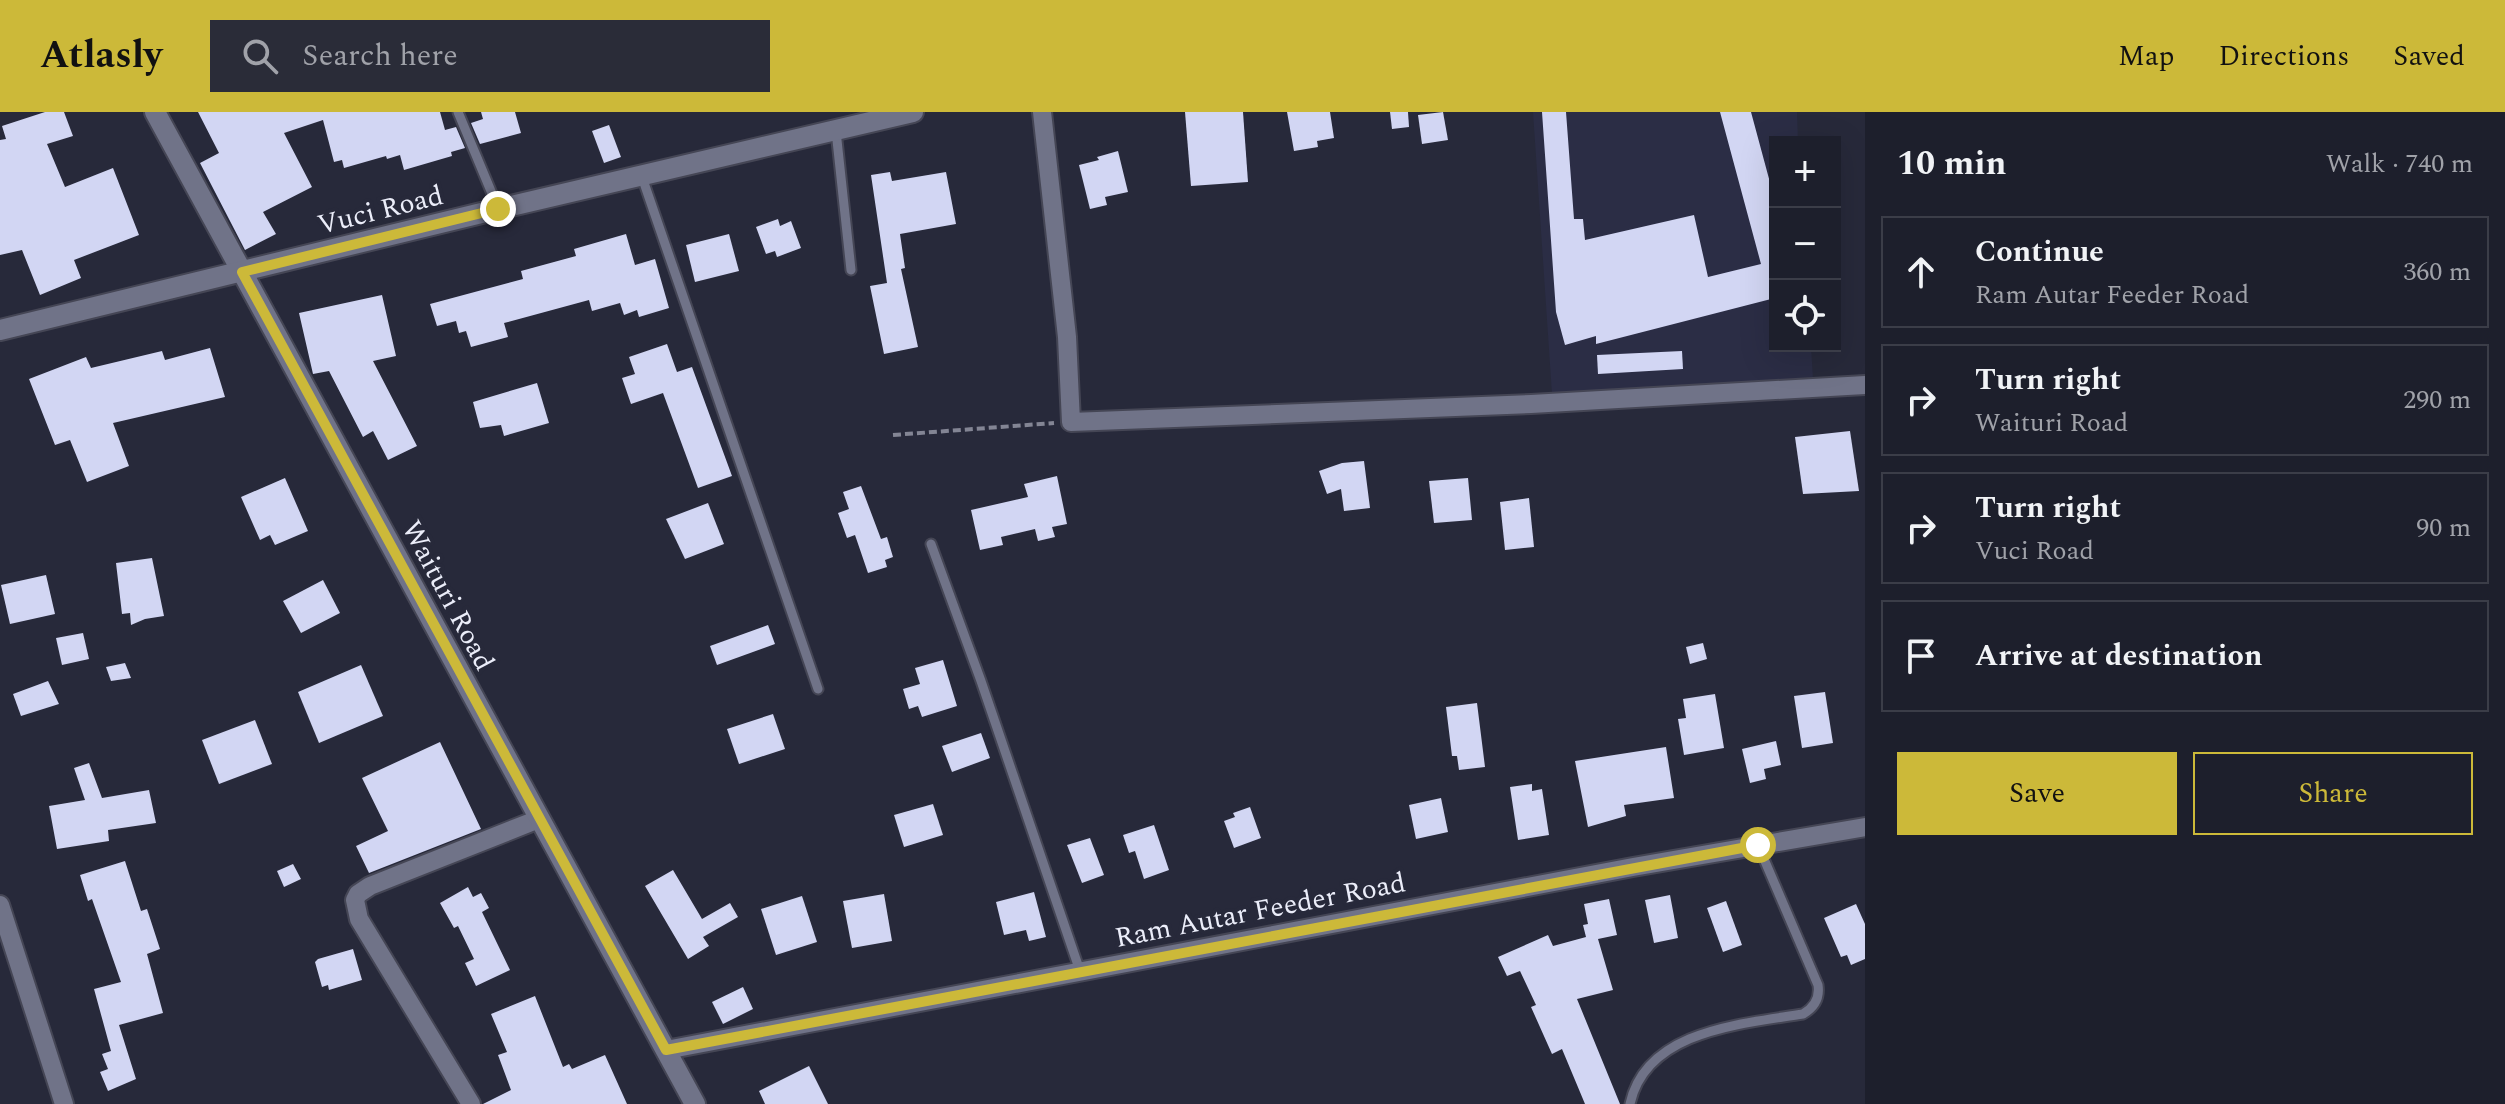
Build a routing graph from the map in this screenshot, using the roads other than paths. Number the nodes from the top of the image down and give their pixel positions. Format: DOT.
graph roads {
  1 [pos="155,112"];
  2 [pos="458,112"];
  3 [pos="913,112"];
  4 [pos="1042,112"];
  5 [pos="836,131"];
  6 [pos="642,177"];
  7 [pos="498,209"];
  8 [pos="851,270"];
  9 [pos="242,272"];
  10 [pos="0,330"];
  11 [pos="1865,385"];
  12 [pos="931,544"];
  13 [pos="818,689"];
  14 [pos="539,819"];
  15 [pos="1865,827"];
  16 [pos="1758,845"];
  17 [pos="0,905"];
  18 [pos="1080,971"];
  19 [pos="666,1050"];
  20 [pos="64,1104"];
  21 [pos="471,1104"];
  22 [pos="695,1104"];
  23 [pos="1630,1104"];
  1 -- 9 [label="main road, Waituri Road"];
  2 -- 7 [label="lane"];
  3 -- 5 [label="main road, Vuci Road"];
  4 -- 11 [label="street"];
  5 -- 6 [label="main road, Vuci Road"];
  5 -- 8 [label="lane"];
  6 -- 7 [label="main road, Vuci Road"];
  6 -- 13 [label="lane"];
  7 -- 9 [label="main road, Vuci Road"];
  9 -- 10 [label="main road, Vuci Road"];
  9 -- 14 [label="main road, Waituri Road"];
  12 -- 18 [label="lane"];
  14 -- 19 [label="main road, Waituri Road"];
  14 -- 21 [label="street"];
  15 -- 16 [label="street, Ram Autar Feeder Road"];
  16 -- 18 [label="street, Ram Autar Feeder Road"];
  16 -- 23 [label="lane"];
  17 -- 20 [label="street"];
  18 -- 19 [label="street, Ram Autar Feeder Road"];
  19 -- 22 [label="main road, Waituri Road"];
}
